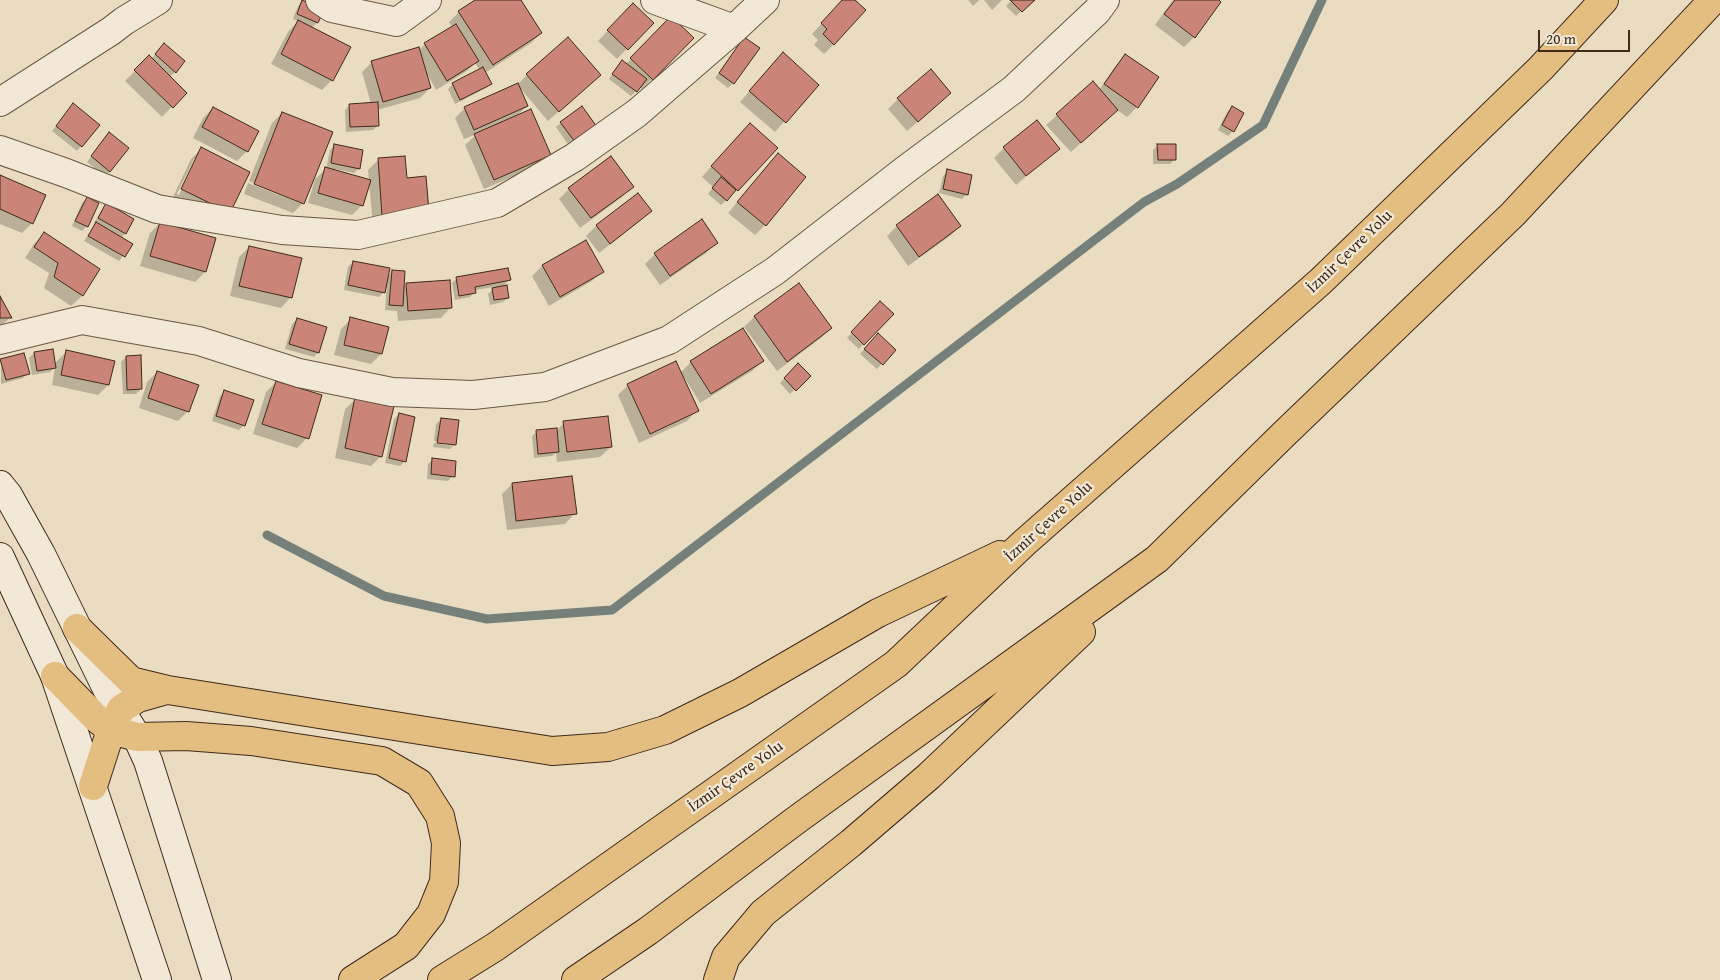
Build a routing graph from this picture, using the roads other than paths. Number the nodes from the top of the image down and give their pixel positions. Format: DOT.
graph roads {
  1 [pos="158,0"];
  2 [pos="320,0"];
  3 [pos="427,0"];
  4 [pos="655,0"];
  5 [pos="1106,0"];
  6 [pos="1604,0"];
  7 [pos="1713,0"];
  8 [pos="758,3"];
  9 [pos="122,10"];
  10 [pos="734,29"];
  11 [pos="0,102"];
  12 [pos="0,150"];
  13 [pos="0,340"];
  14 [pos="0,485"];
  15 [pos="1024,543"];
  16 [pos="0,556"];
  17 [pos="1157,559"];
  18 [pos="77,628"];
  19 [pos="55,676"];
  20 [pos="168,690"];
  21 [pos="129,734"];
  22 [pos="93,786"];
  23 [pos="157,980"];
  24 [pos="217,980"];
  25 [pos="353,980"];
  26 [pos="442,980"];
  27 [pos="576,980"];
  28 [pos="718,980"];
  1 -- 9 [label="street"];
  2 -- 3 [label="street"];
  4 -- 10 [label="street"];
  5 -- 13 [label="street"];
  6 -- 15 [label="highway, İzmir Çevre Yolu"];
  7 -- 17 [label="highway"];
  8 -- 10 [label="street"];
  9 -- 11 [label="street"];
  10 -- 12 [label="street"];
  14 -- 18 [label="street"];
  15 -- 20 [label="highway"];
  15 -- 26 [label="highway, İzmir Çevre Yolu"];
  16 -- 19 [label="street"];
  17 -- 27 [label="highway"];
  17 -- 28 [label="highway"];
  18 -- 20 [label="highway"];
  18 -- 21 [label="street"];
  19 -- 21 [label="highway"];
  19 -- 22 [label="street"];
  20 -- 21 [label="highway"];
  21 -- 22 [label="highway"];
  21 -- 24 [label="street"];
  21 -- 25 [label="highway"];
  22 -- 23 [label="street"];
}
